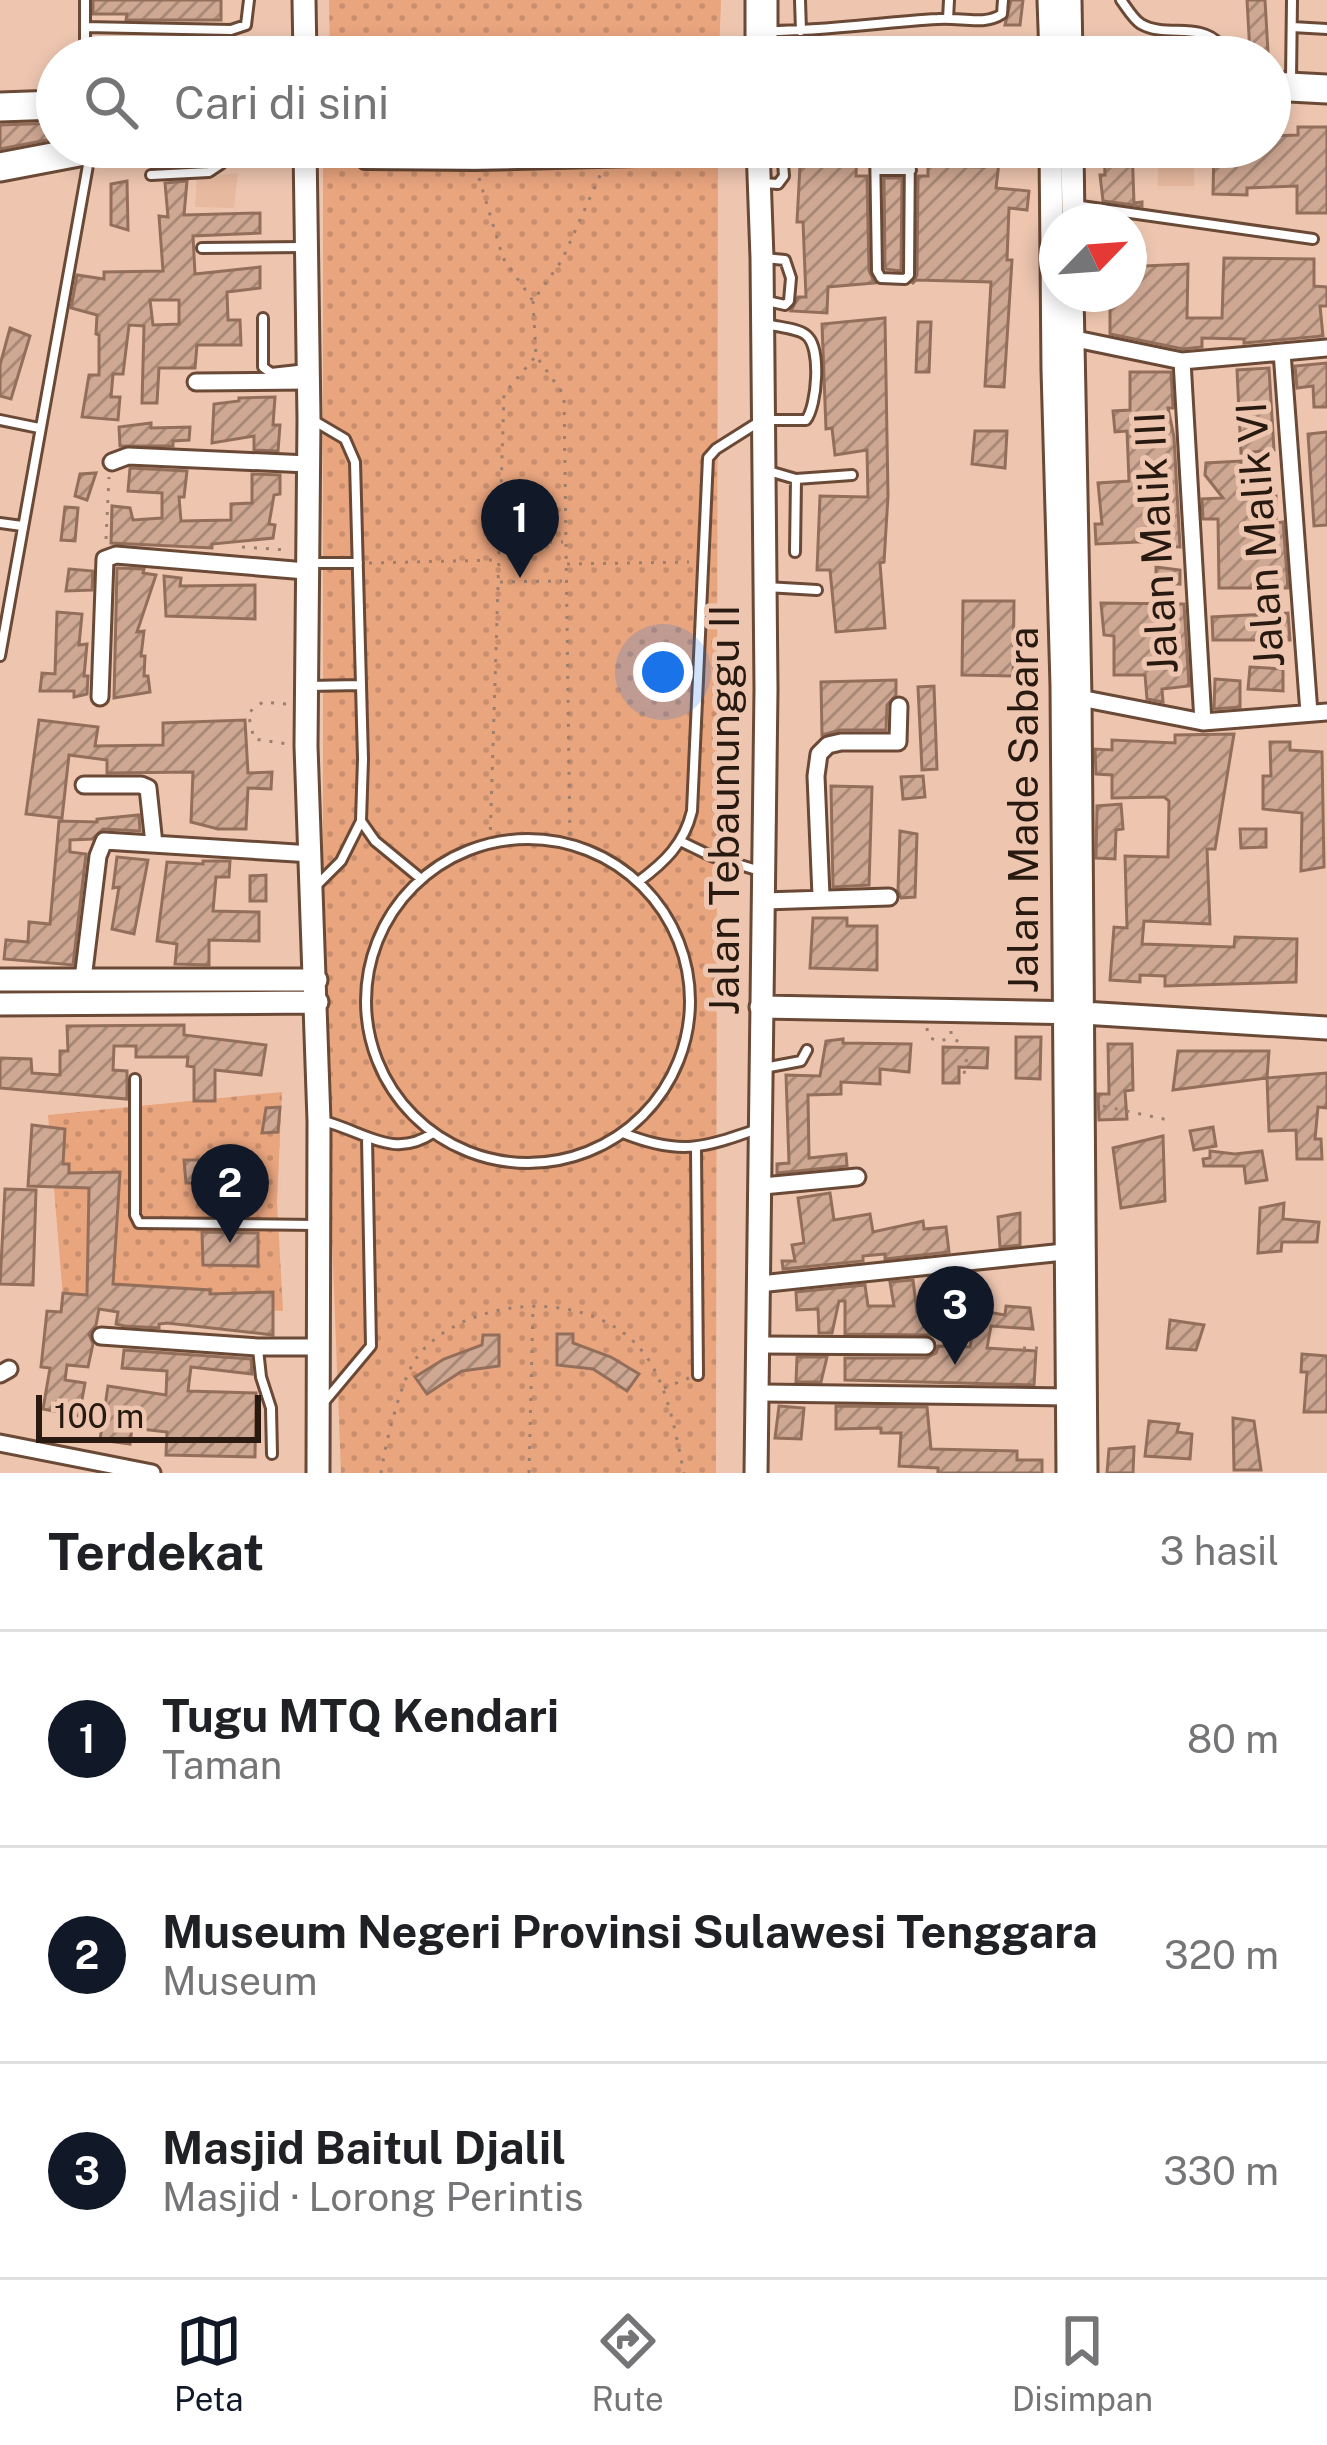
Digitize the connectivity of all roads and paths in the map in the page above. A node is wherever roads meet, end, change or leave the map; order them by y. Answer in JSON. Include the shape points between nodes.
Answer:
{"nodes":[{"id":1,"x":85,"y":0,"type":"edge"},
{"id":2,"x":249,"y":0,"type":"edge"},
{"id":3,"x":304,"y":0,"type":"edge"},
{"id":4,"x":754,"y":0,"type":"edge"},
{"id":5,"x":769,"y":0,"type":"edge"},
{"id":6,"x":800,"y":0,"type":"edge"},
{"id":7,"x":949,"y":0,"type":"edge"},
{"id":8,"x":1003,"y":0,"type":"edge"},
{"id":9,"x":1049,"y":0,"type":"edge"},
{"id":10,"x":1070,"y":0,"type":"edge"},
{"id":11,"x":1121,"y":0,"type":"edge"},
{"id":12,"x":1292,"y":0,"type":"edge"},
{"id":13,"x":948,"y":19,"type":"junction"},
{"id":14,"x":85,"y":27,"type":"junction"},
{"id":15,"x":1292,"y":27,"type":"junction"},
{"id":16,"x":1327,"y":29,"type":"edge"},
{"id":17,"x":769,"y":31,"type":"junction"},
{"id":18,"x":800,"y":31,"type":"junction"},
{"id":19,"x":85,"y":36,"type":"edge"},
{"id":20,"x":305,"y":36,"type":"edge"},
{"id":21,"x":754,"y":36,"type":"edge"},
{"id":22,"x":769,"y":36,"type":"edge"},
{"id":23,"x":1050,"y":36,"type":"edge"},
{"id":24,"x":1071,"y":36,"type":"edge"},
{"id":25,"x":1212,"y":36,"type":"edge"},
{"id":26,"x":1290,"y":36,"type":"edge"},
{"id":27,"x":1291,"y":87,"type":"edge"},
{"id":28,"x":1327,"y":89,"type":"edge"},
{"id":29,"x":36,"y":105,"type":"edge"},
{"id":30,"x":0,"y":106,"type":"edge"},
{"id":31,"x":36,"y":160,"type":"edge"},
{"id":32,"x":0,"y":167,"type":"edge"},
{"id":33,"x":92,"y":168,"type":"edge"},
{"id":34,"x":214,"y":168,"type":"edge"},
{"id":35,"x":305,"y":168,"type":"edge"},
{"id":36,"x":476,"y":168,"type":"edge"},
{"id":37,"x":603,"y":168,"type":"edge"},
{"id":38,"x":759,"y":168,"type":"edge"},
{"id":39,"x":783,"y":168,"type":"edge"},
{"id":40,"x":1052,"y":168,"type":"edge"},
{"id":41,"x":1072,"y":168,"type":"edge"},
{"id":42,"x":875,"y":170,"type":"joint"},
{"id":43,"x":910,"y":170,"type":"joint"},
{"id":44,"x":151,"y":175,"type":"dead end"},
{"id":45,"x":760,"y":183,"type":"junction"},
{"id":46,"x":1073,"y":204,"type":"edge"},
{"id":47,"x":1147,"y":221,"type":"edge"},
{"id":48,"x":1313,"y":239,"type":"dead end"},
{"id":49,"x":307,"y":247,"type":"junction"},
{"id":50,"x":202,"y":248,"type":"dead end"},
{"id":51,"x":533,"y":302,"type":"junction"},
{"id":52,"x":763,"y":312,"type":"junction"},
{"id":53,"x":1072,"y":312,"type":"edge"},
{"id":54,"x":263,"y":318,"type":"dead end"},
{"id":55,"x":1072,"y":338,"type":"junction"},
{"id":56,"x":1327,"y":348,"type":"edge"},
{"id":57,"x":1282,"y":352,"type":"junction"},
{"id":58,"x":536,"y":356,"type":"junction"},
{"id":59,"x":1181,"y":361,"type":"junction"},
{"id":60,"x":309,"y":375,"type":"junction"},
{"id":61,"x":196,"y":382,"type":"dead end"},
{"id":62,"x":309,"y":419,"type":"junction"},
{"id":63,"x":0,"y":420,"type":"edge"},
{"id":64,"x":762,"y":420,"type":"junction"},
{"id":65,"x":39,"y":428,"type":"junction"},
{"id":66,"x":112,"y":462,"type":"joint"},
{"id":67,"x":308,"y":464,"type":"junction"},
{"id":68,"x":764,"y":470,"type":"junction"},
{"id":69,"x":852,"y":475,"type":"dead end"},
{"id":70,"x":796,"y":479,"type":"junction"},
{"id":71,"x":0,"y":523,"type":"edge"},
{"id":72,"x":22,"y":526,"type":"junction"},
{"id":73,"x":565,"y":542,"type":"junction"},
{"id":74,"x":499,"y":543,"type":"junction"},
{"id":75,"x":242,"y":547,"type":"dead end"},
{"id":76,"x":795,"y":552,"type":"dead end"},
{"id":77,"x":105,"y":559,"type":"junction"},
{"id":78,"x":499,"y":560,"type":"junction"},
{"id":79,"x":307,"y":561,"type":"junction"},
{"id":80,"x":701,"y":562,"type":"junction"},
{"id":81,"x":358,"y":563,"type":"junction"},
{"id":82,"x":565,"y":564,"type":"junction"},
{"id":83,"x":566,"y":581,"type":"junction"},
{"id":84,"x":498,"y":582,"type":"junction"},
{"id":85,"x":765,"y":587,"type":"junction"},
{"id":86,"x":818,"y":590,"type":"dead end"},
{"id":87,"x":1018,"y":626,"type":"dead end"},
{"id":88,"x":0,"y":656,"type":"edge"},
{"id":89,"x":360,"y":685,"type":"junction"},
{"id":90,"x":1071,"y":692,"type":"junction"},
{"id":91,"x":306,"y":695,"type":"junction"},
{"id":92,"x":100,"y":697,"type":"dead end"},
{"id":93,"x":899,"y":706,"type":"dead end"},
{"id":94,"x":1327,"y":712,"type":"edge"},
{"id":95,"x":1309,"y":713,"type":"junction"},
{"id":96,"x":1203,"y":722,"type":"junction"},
{"id":97,"x":306,"y":746,"type":"junction"},
{"id":98,"x":84,"y":785,"type":"dead end"},
{"id":99,"x":361,"y":821,"type":"junction"},
{"id":100,"x":490,"y":842,"type":"junction"},
{"id":101,"x":680,"y":842,"type":"junction"},
{"id":102,"x":154,"y":844,"type":"junction"},
{"id":103,"x":570,"y":844,"type":"junction"},
{"id":104,"x":312,"y":854,"type":"junction"},
{"id":105,"x":764,"y":872,"type":"junction"},
{"id":106,"x":420,"y":878,"type":"junction"},
{"id":107,"x":638,"y":882,"type":"junction"},
{"id":108,"x":313,"y":888,"type":"junction"},
{"id":109,"x":821,"y":896,"type":"junction"},
{"id":110,"x":889,"y":897,"type":"dead end"},
{"id":111,"x":764,"y":901,"type":"junction"},
{"id":112,"x":83,"y":979,"type":"junction"},
{"id":113,"x":0,"y":980,"type":"edge"},
{"id":114,"x":317,"y":991,"type":"junction"},
{"id":115,"x":0,"y":1004,"type":"edge"},
{"id":116,"x":761,"y":1007,"type":"junction"},
{"id":117,"x":952,"y":1011,"type":"junction"},
{"id":118,"x":926,"y":1012,"type":"junction"},
{"id":119,"x":1073,"y":1013,"type":"junction"},
{"id":120,"x":1327,"y":1028,"type":"edge"},
{"id":121,"x":951,"y":1038,"type":"junction"},
{"id":122,"x":807,"y":1050,"type":"dead end"},
{"id":123,"x":763,"y":1068,"type":"junction"},
{"id":124,"x":964,"y":1074,"type":"dead end"},
{"id":125,"x":135,"y":1079,"type":"dead end"},
{"id":126,"x":1084,"y":1102,"type":"junction"},
{"id":127,"x":320,"y":1120,"type":"junction"},
{"id":128,"x":1173,"y":1121,"type":"dead end"},
{"id":129,"x":760,"y":1128,"type":"junction"},
{"id":130,"x":433,"y":1133,"type":"junction"},
{"id":131,"x":623,"y":1133,"type":"junction"},
{"id":132,"x":367,"y":1138,"type":"junction"},
{"id":133,"x":696,"y":1149,"type":"junction"},
{"id":134,"x":857,"y":1177,"type":"dead end"},
{"id":135,"x":763,"y":1186,"type":"junction"},
{"id":136,"x":317,"y":1225,"type":"junction"},
{"id":137,"x":1064,"y":1252,"type":"junction"},
{"id":138,"x":759,"y":1284,"type":"junction"},
{"id":139,"x":533,"y":1307,"type":"junction"},
{"id":140,"x":101,"y":1336,"type":"dead end"},
{"id":141,"x":758,"y":1345,"type":"junction"},
{"id":142,"x":926,"y":1346,"type":"dead end"},
{"id":143,"x":258,"y":1347,"type":"junction"},
{"id":144,"x":316,"y":1347,"type":"junction"},
{"id":145,"x":1023,"y":1348,"type":"dead end"},
{"id":146,"x":1066,"y":1348,"type":"junction"},
{"id":147,"x":698,"y":1375,"type":"joint"},
{"id":148,"x":662,"y":1389,"type":"junction"},
{"id":149,"x":757,"y":1393,"type":"junction"},
{"id":150,"x":1068,"y":1397,"type":"junction"},
{"id":151,"x":317,"y":1410,"type":"junction"},
{"id":152,"x":0,"y":1443,"type":"edge"},
{"id":153,"x":272,"y":1454,"type":"dead end"},
{"id":154,"x":104,"y":1469,"type":"edge"},
{"id":155,"x":152,"y":1473,"type":"edge"},
{"id":156,"x":318,"y":1473,"type":"edge"},
{"id":157,"x":381,"y":1473,"type":"edge"},
{"id":158,"x":529,"y":1473,"type":"edge"},
{"id":159,"x":684,"y":1473,"type":"edge"},
{"id":160,"x":756,"y":1473,"type":"edge"},
{"id":161,"x":1068,"y":1473,"type":"edge"},
{"id":162,"x":1086,"y":1473,"type":"edge"}],
"edges":[{"from":1,"to":14,"type":"lane"},
{"from":2,"to":14,"type":"lane","via":[[246,25],[231,30]]},
{"from":3,"to":20,"type":"street"},
{"from":4,"to":21,"type":"street"},
{"from":5,"to":17,"type":"street"},
{"from":6,"to":18,"type":"lane"},
{"from":7,"to":13,"type":"lane"},
{"from":8,"to":13,"type":"lane","via":[[1002,14],[991,21]]},
{"from":9,"to":23,"type":"street"},
{"from":10,"to":24,"type":"street"},
{"from":11,"to":25,"type":"lane","via":[[1149,27]]},
{"from":12,"to":15,"type":"lane"},
{"from":13,"to":18,"type":"lane"},
{"from":14,"to":19,"type":"lane"},
{"from":15,"to":16,"type":"lane"},
{"from":15,"to":26,"type":"lane"},
{"from":17,"to":18,"type":"lane"},
{"from":17,"to":22,"type":"street"},
{"from":27,"to":28,"type":"highway"},
{"from":29,"to":30,"type":"highway"},
{"from":31,"to":32,"type":"highway"},
{"from":33,"to":65,"type":"lane"},
{"from":34,"to":44,"type":"lane"},
{"from":35,"to":49,"type":"street"},
{"from":36,"to":51,"type":"path","via":[[503,258]]},
{"from":37,"to":51,"type":"path","via":[[562,260]]},
{"from":38,"to":45,"type":"street","name":"Jalan Tebaununggu II"},
{"from":39,"to":45,"type":"lane","via":[[778,184]]},
{"from":40,"to":90,"type":"street","name":"Jalan Made Sabara","via":[[1053,370]]},
{"from":41,"to":46,"type":"street"},
{"from":42,"to":43,"type":"lane"},
{"from":42,"to":43,"type":"lane","via":[[877,271],[905,279]]},
{"from":45,"to":52,"type":"street","name":"Jalan Tebaununggu II"},
{"from":47,"to":48,"type":"lane"},
{"from":49,"to":50,"type":"lane"},
{"from":49,"to":60,"type":"street"},
{"from":51,"to":58,"type":"path"},
{"from":52,"to":64,"type":"street","name":"Jalan Tebaununggu II"},
{"from":52,"to":64,"type":"lane","via":[[810,338],[817,379],[806,421]]},
{"from":53,"to":55,"type":"street","name":"Jalan Made Sabara"},
{"from":54,"to":60,"type":"lane","via":[[263,367]]},
{"from":55,"to":59,"type":"street"},
{"from":55,"to":90,"type":"street","name":"Jalan Made Sabara"},
{"from":56,"to":57,"type":"street"},
{"from":57,"to":59,"type":"street"},
{"from":57,"to":95,"type":"street","name":"Jalan Malik VI"},
{"from":58,"to":73,"type":"path","via":[[564,394]]},
{"from":58,"to":74,"type":"path","via":[[504,394]]},
{"from":59,"to":96,"type":"street","name":"Jalan Malik III"},
{"from":60,"to":61,"type":"street"},
{"from":60,"to":62,"type":"street"},
{"from":62,"to":67,"type":"street"},
{"from":62,"to":81,"type":"lane","via":[[352,451]]},
{"from":63,"to":65,"type":"lane"},
{"from":64,"to":68,"type":"street","name":"Jalan Tebaununggu II"},
{"from":64,"to":80,"type":"lane","via":[[708,458]]},
{"from":65,"to":72,"type":"lane"},
{"from":66,"to":67,"type":"street","via":[[128,456]]},
{"from":66,"to":77,"type":"path"},
{"from":67,"to":79,"type":"street"},
{"from":68,"to":70,"type":"lane"},
{"from":68,"to":85,"type":"street","name":"Jalan Tebaununggu II"},
{"from":69,"to":70,"type":"lane"},
{"from":70,"to":76,"type":"lane"},
{"from":71,"to":72,"type":"lane"},
{"from":72,"to":88,"type":"lane"},
{"from":73,"to":74,"type":"path"},
{"from":73,"to":82,"type":"path"},
{"from":74,"to":78,"type":"path"},
{"from":75,"to":79,"type":"path"},
{"from":77,"to":79,"type":"street"},
{"from":77,"to":92,"type":"street"},
{"from":78,"to":81,"type":"path"},
{"from":78,"to":84,"type":"path"},
{"from":79,"to":81,"type":"lane"},
{"from":79,"to":91,"type":"street"},
{"from":80,"to":82,"type":"path"},
{"from":80,"to":101,"type":"lane","via":[[694,792]]},
{"from":81,"to":89,"type":"lane"},
{"from":82,"to":83,"type":"path"},
{"from":83,"to":84,"type":"path"},
{"from":83,"to":103,"type":"path"},
{"from":84,"to":100,"type":"path"},
{"from":85,"to":86,"type":"lane"},
{"from":85,"to":105,"type":"street","name":"Jalan Tebaununggu II"},
{"from":87,"to":90,"type":"path","via":[[1017,684]]},
{"from":89,"to":91,"type":"lane"},
{"from":89,"to":99,"type":"lane"},
{"from":90,"to":96,"type":"street"},
{"from":90,"to":119,"type":"street","name":"Jalan Made Sabara"},
{"from":91,"to":97,"type":"street"},
{"from":91,"to":97,"type":"path","via":[[263,702],[248,713],[254,739]]},
{"from":93,"to":109,"type":"street","via":[[898,742],[841,742],[819,754]]},
{"from":94,"to":95,"type":"street"},
{"from":95,"to":96,"type":"street"},
{"from":97,"to":104,"type":"street"},
{"from":98,"to":102,"type":"street","via":[[146,786]]},
{"from":99,"to":106,"type":"lane"},
{"from":99,"to":108,"type":"lane","via":[[341,861]]},
{"from":100,"to":103,"type":"lane"},
{"from":100,"to":106,"type":"lane"},
{"from":101,"to":105,"type":"lane"},
{"from":101,"to":107,"type":"lane"},
{"from":102,"to":104,"type":"street"},
{"from":102,"to":112,"type":"street","via":[[100,845]]},
{"from":103,"to":107,"type":"lane"},
{"from":104,"to":108,"type":"street"},
{"from":105,"to":111,"type":"street","name":"Jalan Tebaununggu II"},
{"from":106,"to":130,"type":"lane","via":[[374,946],[368,1029],[380,1069]]},
{"from":107,"to":131,"type":"lane","via":[[682,951],[690,991],[675,1071]]},
{"from":108,"to":114,"type":"street"},
{"from":109,"to":110,"type":"street"},
{"from":109,"to":111,"type":"street"},
{"from":111,"to":116,"type":"street","name":"Jalan Tebaununggu II"},
{"from":112,"to":113,"type":"street"},
{"from":112,"to":114,"type":"street"},
{"from":114,"to":115,"type":"street"},
{"from":114,"to":127,"type":"street"},
{"from":116,"to":118,"type":"street"},
{"from":116,"to":123,"type":"street","name":"Jalan Tebaununggu II"},
{"from":117,"to":118,"type":"street"},
{"from":117,"to":119,"type":"street"},
{"from":117,"to":121,"type":"path"},
{"from":118,"to":121,"type":"path","via":[[928,1036]]},
{"from":119,"to":120,"type":"street"},
{"from":119,"to":126,"type":"street","name":"Jalan Made Sabara"},
{"from":119,"to":137,"type":"street","name":"Jalan Made Sabara"},
{"from":121,"to":124,"type":"path","via":[[964,1045]]},
{"from":122,"to":123,"type":"lane","via":[[801,1061]]},
{"from":123,"to":129,"type":"street","name":"Jalan Tebaununggu II"},
{"from":125,"to":136,"type":"lane","via":[[139,1223]]},
{"from":126,"to":128,"type":"path"},
{"from":126,"to":162,"type":"street","name":"Jalan Made Sabara"},
{"from":127,"to":132,"type":"lane"},
{"from":127,"to":136,"type":"street"},
{"from":129,"to":133,"type":"lane"},
{"from":129,"to":135,"type":"street","name":"Jalan Tebaununggu II"},
{"from":130,"to":131,"type":"lane","via":[[478,1156],[528,1164],[578,1156]]},
{"from":130,"to":132,"type":"lane","via":[[401,1147]]},
{"from":131,"to":133,"type":"lane"},
{"from":132,"to":151,"type":"lane","via":[[371,1346]]},
{"from":133,"to":147,"type":"lane"},
{"from":134,"to":135,"type":"street"},
{"from":135,"to":138,"type":"street","name":"Jalan Tebaununggu II"},
{"from":136,"to":144,"type":"street"},
{"from":137,"to":138,"type":"street"},
{"from":137,"to":146,"type":"street","name":"Jalan Made Sabara"},
{"from":138,"to":141,"type":"street","name":"Jalan Tebaununggu II"},
{"from":139,"to":148,"type":"path","via":[[605,1321],[636,1345]]},
{"from":139,"to":157,"type":"path","via":[[458,1323],[418,1354]]},
{"from":139,"to":158,"type":"path"},
{"from":140,"to":143,"type":"street"},
{"from":141,"to":142,"type":"street"},
{"from":141,"to":149,"type":"street","name":"Jalan Tebaununggu II"},
{"from":143,"to":144,"type":"street"},
{"from":143,"to":153,"type":"lane"},
{"from":144,"to":151,"type":"street"},
{"from":145,"to":146,"type":"path"},
{"from":146,"to":150,"type":"street","name":"Jalan Made Sabara"},
{"from":147,"to":148,"type":"path"},
{"from":148,"to":159,"type":"path"},
{"from":149,"to":150,"type":"street"},
{"from":149,"to":160,"type":"street","name":"Jalan Tebaununggu II"},
{"from":150,"to":161,"type":"street","name":"Jalan Made Sabara"},
{"from":151,"to":156,"type":"street"},
{"from":152,"to":154,"type":"street"},
{"from":154,"to":155,"type":"street"}]}
